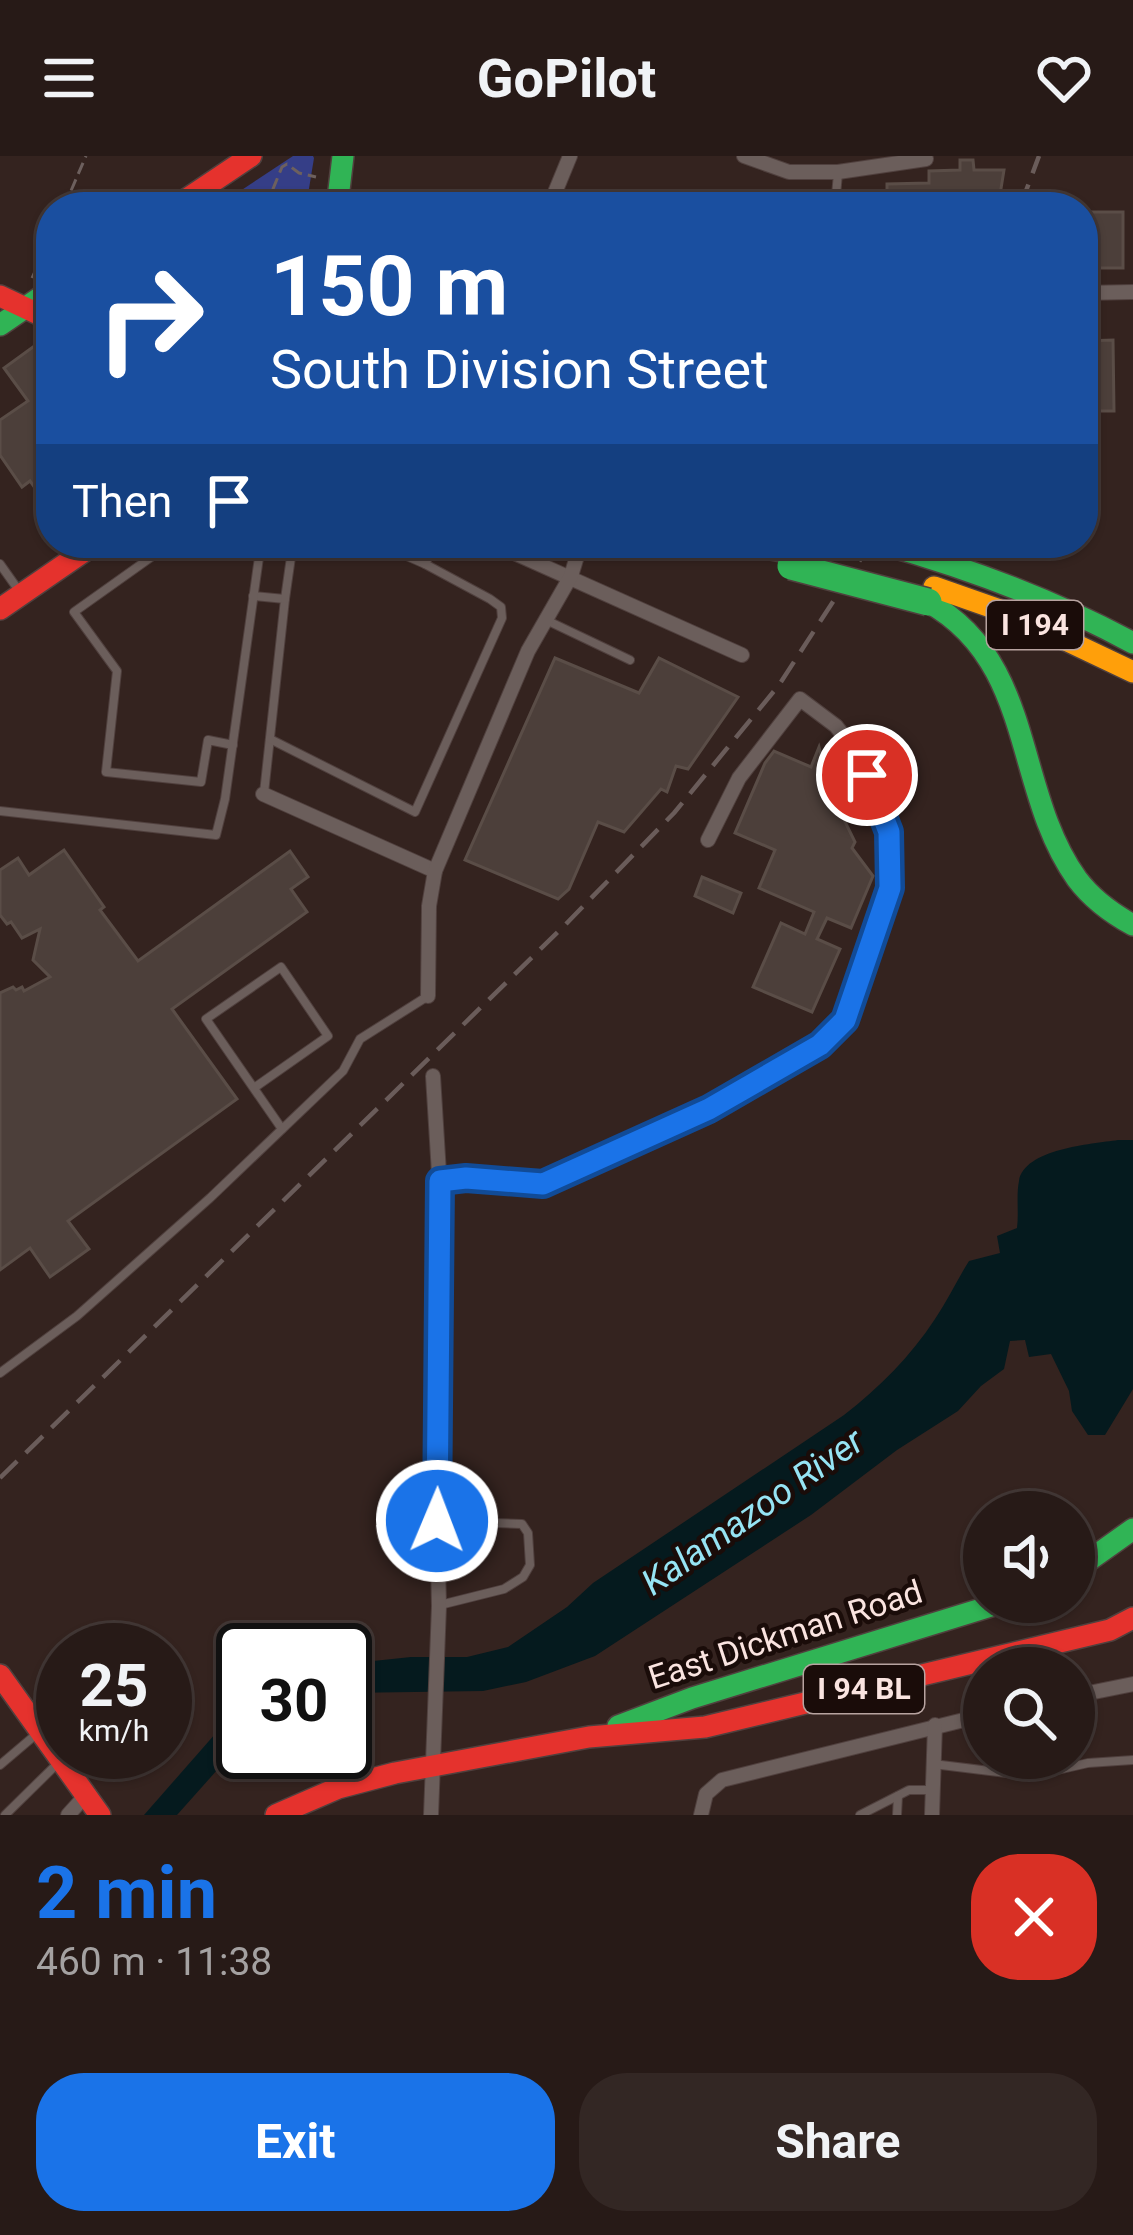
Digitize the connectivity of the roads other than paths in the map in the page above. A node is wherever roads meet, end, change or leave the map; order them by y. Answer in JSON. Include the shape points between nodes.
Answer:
{"nodes":[{"id":1,"x":251,"y":156,"type":"edge"},
{"id":2,"x":343,"y":156,"type":"edge"},
{"id":3,"x":571,"y":156,"type":"edge"},
{"id":4,"x":744,"y":156,"type":"edge"},
{"id":5,"x":926,"y":159,"type":"dead end"},
{"id":6,"x":838,"y":172,"type":"junction"},
{"id":7,"x":197,"y":192,"type":"edge"},
{"id":8,"x":339,"y":192,"type":"edge"},
{"id":9,"x":555,"y":192,"type":"edge"},
{"id":10,"x":837,"y":192,"type":"edge"},
{"id":11,"x":1133,"y":292,"type":"edge"},
{"id":12,"x":1098,"y":293,"type":"edge"},
{"id":13,"x":27,"y":294,"type":"edge"},
{"id":14,"x":0,"y":325,"type":"edge"},
{"id":15,"x":74,"y":558,"type":"edge"},
{"id":16,"x":150,"y":558,"type":"edge"},
{"id":17,"x":258,"y":558,"type":"edge"},
{"id":18,"x":291,"y":558,"type":"edge"},
{"id":19,"x":411,"y":558,"type":"edge"},
{"id":20,"x":428,"y":558,"type":"edge"},
{"id":21,"x":528,"y":558,"type":"edge"},
{"id":22,"x":576,"y":558,"type":"edge"},
{"id":23,"x":788,"y":558,"type":"edge"},
{"id":24,"x":900,"y":558,"type":"edge"},
{"id":25,"x":0,"y":564,"type":"edge"},
{"id":26,"x":425,"y":564,"type":"junction"},
{"id":27,"x":571,"y":576,"type":"junction"},
{"id":28,"x":937,"y":584,"type":"junction"},
{"id":29,"x":253,"y":596,"type":"junction"},
{"id":30,"x":285,"y":598,"type":"junction"},
{"id":31,"x":11,"y":602,"type":"edge"},
{"id":32,"x":544,"y":620,"type":"junction"},
{"id":33,"x":1133,"y":643,"type":"edge"},
{"id":34,"x":742,"y":655,"type":"dead end"},
{"id":35,"x":630,"y":660,"type":"dead end"},
{"id":36,"x":1133,"y":671,"type":"edge"},
{"id":37,"x":270,"y":740,"type":"junction"},
{"id":38,"x":233,"y":745,"type":"junction"},
{"id":39,"x":263,"y":794,"type":"joint"},
{"id":40,"x":0,"y":811,"type":"edge"},
{"id":41,"x":707,"y":840,"type":"dead end"},
{"id":42,"x":435,"y":871,"type":"junction"},
{"id":43,"x":1133,"y":925,"type":"edge"},
{"id":44,"x":428,"y":996,"type":"joint"},
{"id":45,"x":433,"y":1076,"type":"dead end"},
{"id":46,"x":254,"y":1088,"type":"junction"},
{"id":47,"x":282,"y":1129,"type":"junction"},
{"id":48,"x":440,"y":1181,"type":"junction"},
{"id":49,"x":0,"y":1373,"type":"edge"},
{"id":50,"x":437,"y":1521,"type":"junction"},
{"id":51,"x":1133,"y":1529,"type":"edge"},
{"id":52,"x":1095,"y":1556,"type":"edge"},
{"id":53,"x":439,"y":1606,"type":"junction"},
{"id":54,"x":963,"y":1615,"type":"edge"},
{"id":55,"x":1133,"y":1618,"type":"edge"},
{"id":56,"x":0,"y":1675,"type":"edge"},
{"id":57,"x":1133,"y":1684,"type":"edge"},
{"id":58,"x":1095,"y":1692,"type":"edge"},
{"id":59,"x":963,"y":1719,"type":"edge"},
{"id":60,"x":36,"y":1724,"type":"edge"},
{"id":61,"x":935,"y":1725,"type":"junction"},
{"id":62,"x":36,"y":1734,"type":"edge"},
{"id":63,"x":590,"y":1737,"type":"junction"},
{"id":64,"x":1133,"y":1760,"type":"edge"},
{"id":65,"x":933,"y":1764,"type":"junction"},
{"id":66,"x":0,"y":1766,"type":"edge"},
{"id":67,"x":433,"y":1767,"type":"junction"},
{"id":68,"x":43,"y":1779,"type":"edge"},
{"id":69,"x":71,"y":1779,"type":"edge"},
{"id":70,"x":932,"y":1790,"type":"junction"},
{"id":71,"x":898,"y":1796,"type":"junction"},
{"id":72,"x":85,"y":1808,"type":"edge"},
{"id":73,"x":10,"y":1813,"type":"edge"},
{"id":74,"x":276,"y":1815,"type":"edge"},
{"id":75,"x":431,"y":1815,"type":"edge"},
{"id":76,"x":701,"y":1815,"type":"edge"},
{"id":77,"x":860,"y":1815,"type":"edge"},
{"id":78,"x":897,"y":1815,"type":"edge"},
{"id":79,"x":932,"y":1815,"type":"edge"}],
"edges":[{"from":1,"to":7,"type":"main road"},
{"from":2,"to":8,"type":"main road"},
{"from":3,"to":9,"type":"street"},
{"from":4,"to":6,"type":"street","via":[[789,172]]},
{"from":5,"to":6,"type":"street"},
{"from":6,"to":10,"type":"lane"},
{"from":11,"to":12,"type":"street"},
{"from":13,"to":14,"type":"main road"},
{"from":15,"to":31,"type":"main road"},
{"from":16,"to":38,"type":"lane","via":[[74,612],[117,671],[106,772],[201,782],[208,740]]},
{"from":17,"to":29,"type":"lane"},
{"from":18,"to":30,"type":"lane"},
{"from":19,"to":26,"type":"lane"},
{"from":20,"to":26,"type":"lane"},
{"from":21,"to":27,"type":"street"},
{"from":22,"to":27,"type":"street"},
{"from":23,"to":28,"type":"main road","number":"I 194"},
{"from":24,"to":28,"type":"main road","number":"I 194"},
{"from":25,"to":31,"type":"lane"},
{"from":26,"to":37,"type":"lane","via":[[490,599],[502,618],[415,812]]},
{"from":27,"to":32,"type":"street"},
{"from":27,"to":34,"type":"street"},
{"from":28,"to":33,"type":"main road","number":"I 194","via":[[1022,589]]},
{"from":28,"to":36,"type":"main road","number":"I 194"},
{"from":28,"to":43,"type":"main road","via":[[994,665],[1074,878]]},
{"from":29,"to":30,"type":"lane"},
{"from":29,"to":38,"type":"lane"},
{"from":30,"to":37,"type":"lane"},
{"from":32,"to":35,"type":"lane"},
{"from":32,"to":42,"type":"street"},
{"from":37,"to":39,"type":"lane"},
{"from":38,"to":40,"type":"lane","via":[[216,835]]},
{"from":39,"to":42,"type":"street"},
{"from":41,"to":48,"type":"street","via":[[739,778],[800,699],[836,726],[856,752],[889,832],[890,888],[845,1020],[820,1045],[709,1109],[543,1184]]},
{"from":42,"to":44,"type":"street"},
{"from":44,"to":47,"type":"lane","via":[[360,1039],[343,1071]]},
{"from":45,"to":48,"type":"street"},
{"from":46,"to":46,"type":"lane","via":[[206,1019],[280,967],[328,1036]]},
{"from":46,"to":47,"type":"lane"},
{"from":47,"to":49,"type":"lane","via":[[77,1316]]},
{"from":48,"to":50,"type":"street"},
{"from":50,"to":53,"type":"street"},
{"from":50,"to":53,"type":"lane","via":[[522,1524],[530,1565],[504,1588]]},
{"from":51,"to":52,"type":"main road"},
{"from":53,"to":67,"type":"street"},
{"from":54,"to":63,"type":"main road","name":"East Dickman Road","number":"I 94 BL"},
{"from":55,"to":63,"type":"main road","name":"East Dickman Road","number":"I 94 BL","via":[[1110,1630],[705,1726]]},
{"from":56,"to":60,"type":"main road"},
{"from":57,"to":58,"type":"street"},
{"from":59,"to":61,"type":"street"},
{"from":61,"to":65,"type":"street"},
{"from":61,"to":76,"type":"street","via":[[729,1778],[710,1789]]},
{"from":62,"to":66,"type":"lane"},
{"from":63,"to":67,"type":"main road","name":"East Dickman Road","number":"I 94 BL"},
{"from":64,"to":65,"type":"lane","via":[[1031,1776]]},
{"from":65,"to":70,"type":"street"},
{"from":67,"to":74,"type":"main road","name":"East Dickman Road","number":"I 94 BL","via":[[338,1788]]},
{"from":67,"to":75,"type":"street"},
{"from":68,"to":73,"type":"lane"},
{"from":69,"to":72,"type":"main road"},
{"from":70,"to":71,"type":"lane"},
{"from":70,"to":79,"type":"street"},
{"from":71,"to":77,"type":"lane"},
{"from":71,"to":78,"type":"lane"}]}
